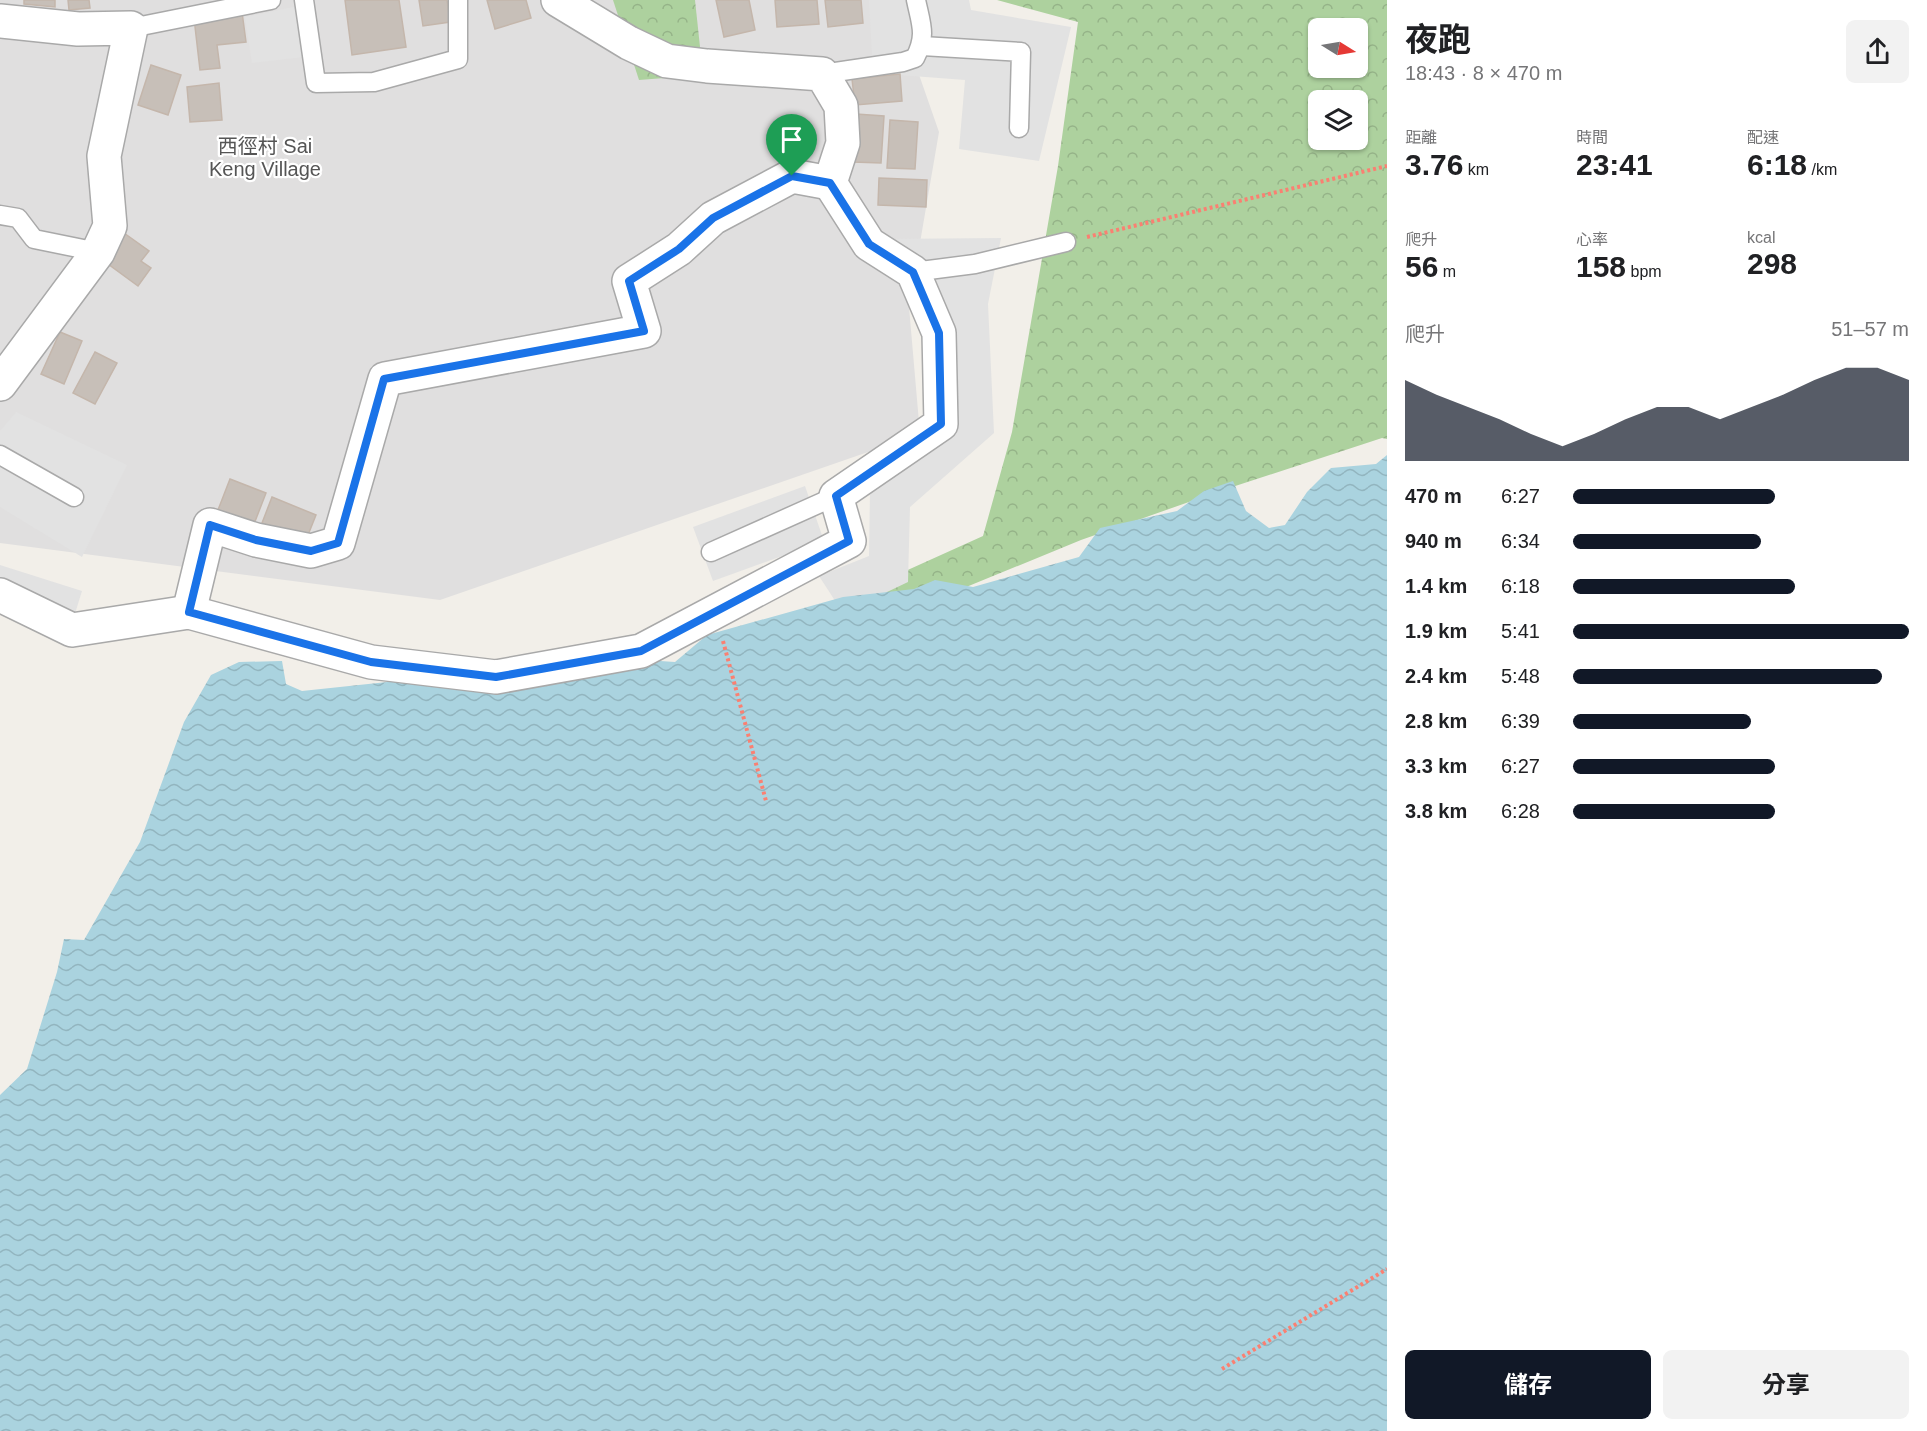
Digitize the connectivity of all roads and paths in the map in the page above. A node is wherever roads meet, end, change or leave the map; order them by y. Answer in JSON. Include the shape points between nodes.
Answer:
{"nodes":[{"id":1,"x":271,"y":0,"type":"edge"},
{"id":2,"x":304,"y":0,"type":"edge"},
{"id":3,"x":458,"y":0,"type":"edge"},
{"id":4,"x":558,"y":0,"type":"edge"},
{"id":5,"x":916,"y":0,"type":"edge"},
{"id":6,"x":0,"y":21,"type":"edge"},
{"id":7,"x":131,"y":28,"type":"junction"},
{"id":8,"x":922,"y":46,"type":"junction"},
{"id":9,"x":822,"y":74,"type":"junction"},
{"id":10,"x":1019,"y":128,"type":"dead end"},
{"id":11,"x":1387,"y":166,"type":"edge"},
{"id":12,"x":830,"y":183,"type":"junction"},
{"id":13,"x":0,"y":215,"type":"edge"},
{"id":14,"x":1066,"y":242,"type":"joint"},
{"id":15,"x":99,"y":252,"type":"junction"},
{"id":16,"x":913,"y":272,"type":"junction"},
{"id":17,"x":0,"y":384,"type":"edge"},
{"id":18,"x":0,"y":455,"type":"edge"},
{"id":19,"x":836,"y":496,"type":"junction"},
{"id":20,"x":74,"y":497,"type":"dead end"},
{"id":21,"x":711,"y":552,"type":"dead end"},
{"id":22,"x":0,"y":595,"type":"edge"},
{"id":23,"x":189,"y":612,"type":"junction"},
{"id":24,"x":715,"y":612,"type":"junction"},
{"id":25,"x":766,"y":801,"type":"dead end"},
{"id":26,"x":1387,"y":1269,"type":"edge"},
{"id":27,"x":1222,"y":1369,"type":"dead end"}],
"edges":[{"from":1,"to":7,"type":"lane"},
{"from":2,"to":3,"type":"lane","via":[[316,83],[374,82],[458,59]]},
{"from":4,"to":9,"type":"street","via":[[667,61]]},
{"from":5,"to":8,"type":"lane"},
{"from":6,"to":7,"type":"street","via":[[78,29]]},
{"from":7,"to":15,"type":"street","via":[[104,156],[110,226]]},
{"from":8,"to":9,"type":"lane","via":[[915,58],[903,62]]},
{"from":8,"to":10,"type":"lane","via":[[1021,52]]},
{"from":9,"to":12,"type":"street","via":[[842,106],[843,143]]},
{"from":11,"to":14,"type":"path"},
{"from":12,"to":16,"type":"street","via":[[869,244]]},
{"from":12,"to":23,"type":"street","via":[[792,176],[713,218],[679,249],[629,281],[644,331],[384,379],[338,543],[311,551],[256,540],[210,525]]},
{"from":13,"to":15,"type":"lane","via":[[18,218],[34,239]]},
{"from":14,"to":16,"type":"lane","via":[[975,264]]},
{"from":15,"to":17,"type":"street"},
{"from":16,"to":19,"type":"street","via":[[939,333],[941,424]]},
{"from":18,"to":20,"type":"lane"},
{"from":19,"to":21,"type":"lane"},
{"from":19,"to":24,"type":"street","via":[[849,541]]},
{"from":22,"to":23,"type":"street","via":[[72,630]]},
{"from":23,"to":24,"type":"street","via":[[371,662],[496,677],[641,651]]},
{"from":24,"to":25,"type":"path"},
{"from":26,"to":27,"type":"path"}]}
